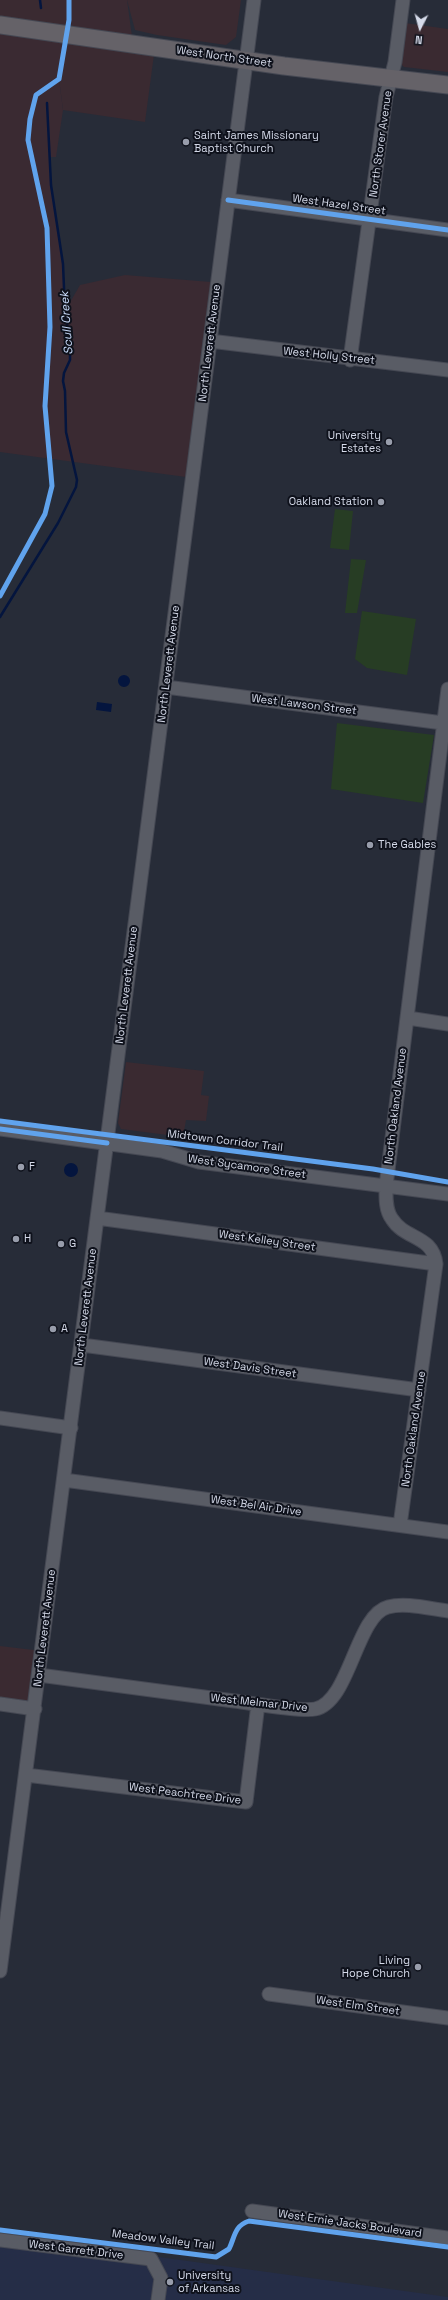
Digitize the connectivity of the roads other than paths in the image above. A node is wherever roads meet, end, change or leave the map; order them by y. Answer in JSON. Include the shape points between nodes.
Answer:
{"nodes":[{"id":1,"x":254,"y":0,"type":"edge"},
{"id":2,"x":403,"y":0,"type":"edge"},
{"id":3,"x":0,"y":25,"type":"edge"},
{"id":4,"x":246,"y":60,"type":"junction"},
{"id":5,"x":390,"y":79,"type":"junction"},
{"id":6,"x":428,"y":83,"type":"junction"},
{"id":7,"x":448,"y":85,"type":"edge"},
{"id":8,"x":448,"y":96,"type":"edge"},
{"id":9,"x":228,"y":200,"type":"junction"},
{"id":10,"x":370,"y":220,"type":"junction"},
{"id":11,"x":448,"y":230,"type":"edge"},
{"id":12,"x":210,"y":341,"type":"junction"},
{"id":13,"x":350,"y":360,"type":"junction"},
{"id":14,"x":448,"y":370,"type":"edge"},
{"id":15,"x":166,"y":687,"type":"junction"},
{"id":16,"x":448,"y":688,"type":"edge"},
{"id":17,"x":443,"y":723,"type":"junction"},
{"id":18,"x":444,"y":747,"type":"edge"},
{"id":19,"x":408,"y":1018,"type":"junction"},
{"id":20,"x":448,"y":1024,"type":"edge"},
{"id":21,"x":0,"y":1129,"type":"edge"},
{"id":22,"x":107,"y":1143,"type":"junction"},
{"id":23,"x":386,"y":1186,"type":"junction"},
{"id":24,"x":448,"y":1194,"type":"edge"},
{"id":25,"x":98,"y":1218,"type":"junction"},
{"id":26,"x":436,"y":1264,"type":"junction"},
{"id":27,"x":82,"y":1345,"type":"junction"},
{"id":28,"x":419,"y":1390,"type":"junction"},
{"id":29,"x":0,"y":1418,"type":"edge"},
{"id":30,"x":71,"y":1428,"type":"junction"},
{"id":31,"x":64,"y":1480,"type":"junction"},
{"id":32,"x":400,"y":1525,"type":"junction"},
{"id":33,"x":448,"y":1532,"type":"edge"},
{"id":34,"x":448,"y":1611,"type":"edge"},
{"id":35,"x":39,"y":1675,"type":"junction"},
{"id":36,"x":0,"y":1704,"type":"edge"},
{"id":37,"x":258,"y":1704,"type":"junction"},
{"id":38,"x":35,"y":1709,"type":"junction"},
{"id":39,"x":26,"y":1775,"type":"junction"},
{"id":40,"x":0,"y":1971,"type":"edge"},
{"id":41,"x":269,"y":1994,"type":"dead end"},
{"id":42,"x":448,"y":2018,"type":"edge"},
{"id":43,"x":252,"y":2211,"type":"dead end"},
{"id":44,"x":448,"y":2238,"type":"edge"},
{"id":45,"x":0,"y":2240,"type":"edge"},
{"id":46,"x":158,"y":2300,"type":"edge"}],
"edges":[{"from":1,"to":4,"type":"street","name":"North Leverett Avenue"},
{"from":2,"to":5,"type":"street","name":"North Storer Avenue","via":[[395,62]]},
{"from":3,"to":4,"type":"main road","name":"West North Street"},
{"from":4,"to":5,"type":"main road","name":"West North Street"},
{"from":4,"to":9,"type":"street","name":"North Leverett Avenue"},
{"from":5,"to":6,"type":"main road","name":"West North Street"},
{"from":5,"to":10,"type":"street","name":"North Storer Avenue"},
{"from":6,"to":7,"type":"main road","name":"West North Street"},
{"from":6,"to":8,"type":"main road"},
{"from":9,"to":10,"type":"street","name":"West Hazel Street"},
{"from":9,"to":12,"type":"street","name":"North Leverett Avenue"},
{"from":10,"to":11,"type":"street","name":"West Hazel Street"},
{"from":10,"to":13,"type":"street","name":"North Storer Avenue"},
{"from":12,"to":13,"type":"street","name":"West Holly Street"},
{"from":12,"to":15,"type":"street","name":"North Leverett Avenue"},
{"from":13,"to":14,"type":"street","name":"West Holly Street"},
{"from":15,"to":17,"type":"street","name":"West Lawson Street"},
{"from":15,"to":22,"type":"street","name":"North Leverett Avenue"},
{"from":16,"to":17,"type":"street","name":"North Oakland Avenue"},
{"from":17,"to":18,"type":"street","name":"North Oakland Avenue"},
{"from":18,"to":19,"type":"street","name":"North Oakland Avenue"},
{"from":19,"to":20,"type":"street"},
{"from":19,"to":23,"type":"street","name":"North Oakland Avenue"},
{"from":21,"to":22,"type":"street","name":"West Sycamore Street"},
{"from":22,"to":23,"type":"street","name":"West Sycamore Street","via":[[162,1151],[199,1162]]},
{"from":22,"to":25,"type":"street","name":"North Leverett Avenue"},
{"from":23,"to":24,"type":"street","name":"West Sycamore Street"},
{"from":23,"to":26,"type":"street","name":"North Oakland Avenue","via":[[386,1201],[391,1218],[400,1230],[429,1245],[435,1255]]},
{"from":25,"to":26,"type":"street","name":"West Kelley Street"},
{"from":25,"to":27,"type":"street","name":"North Leverett Avenue"},
{"from":26,"to":28,"type":"street","name":"North Oakland Avenue"},
{"from":27,"to":28,"type":"street","name":"West Davis Street"},
{"from":27,"to":30,"type":"street","name":"North Leverett Avenue"},
{"from":28,"to":32,"type":"street","name":"North Oakland Avenue"},
{"from":29,"to":30,"type":"street"},
{"from":30,"to":31,"type":"street","name":"North Leverett Avenue"},
{"from":31,"to":32,"type":"street","name":"West Bel Air Drive"},
{"from":31,"to":35,"type":"street","name":"North Leverett Avenue"},
{"from":32,"to":33,"type":"street","name":"West Bel Air Drive"},
{"from":34,"to":37,"type":"street","name":"West Melmar Drive","via":[[397,1605],[386,1607],[374,1616],[367,1628],[335,1696],[316,1709]]},
{"from":35,"to":37,"type":"street","name":"West Melmar Drive"},
{"from":35,"to":38,"type":"street","name":"North Leverett Avenue"},
{"from":36,"to":38,"type":"street"},
{"from":37,"to":39,"type":"street","name":"West Peachtree Drive","via":[[246,1802]]},
{"from":38,"to":39,"type":"street","name":"North Leverett Avenue"},
{"from":39,"to":40,"type":"street","name":"North Leverett Avenue"},
{"from":41,"to":42,"type":"street","name":"West Elm Street"},
{"from":43,"to":44,"type":"street","name":"West Ernie Jacks Boulevard"},
{"from":45,"to":46,"type":"street","name":"West Garrett Drive","via":[[152,2259],[161,2278]]}]}
